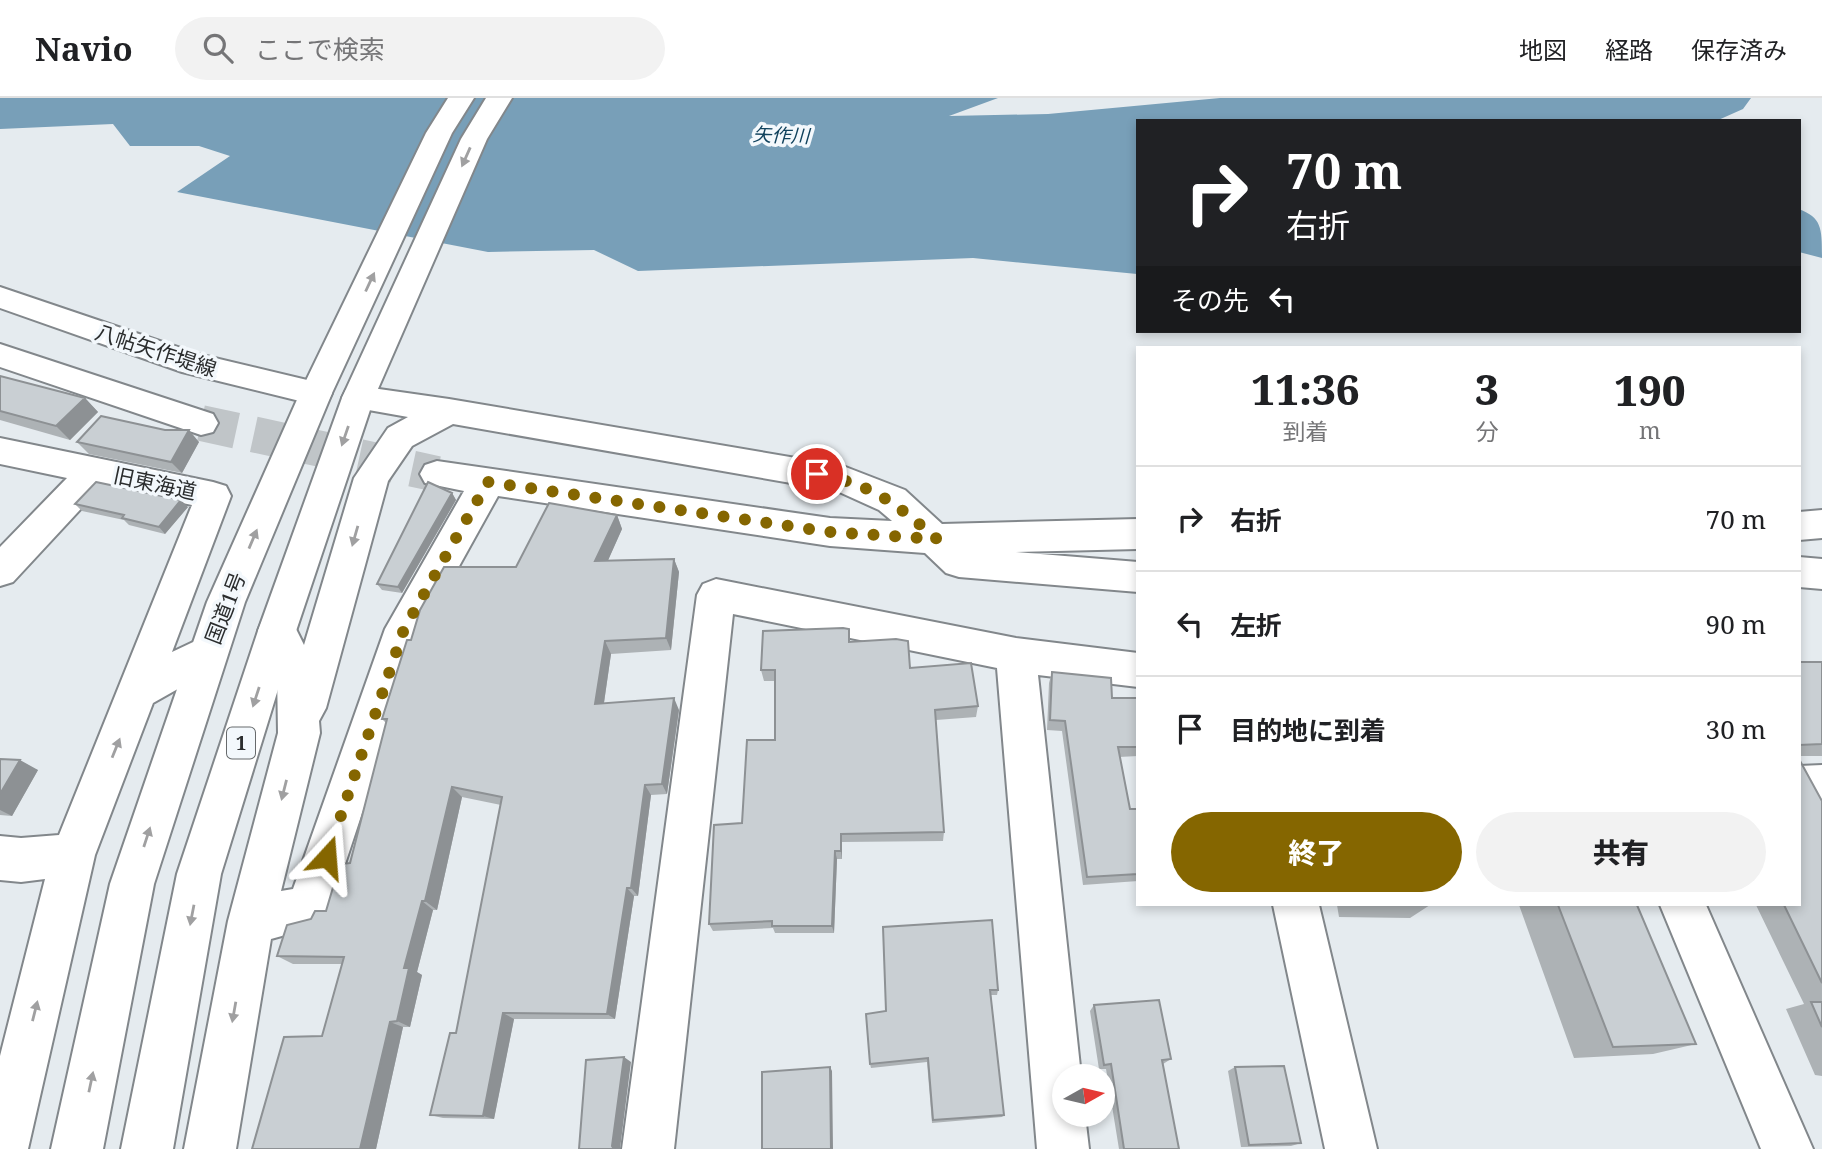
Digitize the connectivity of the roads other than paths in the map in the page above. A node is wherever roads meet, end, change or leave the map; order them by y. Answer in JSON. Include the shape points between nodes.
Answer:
{"nodes":[{"id":1,"x":461,"y":98,"type":"edge"},
{"id":2,"x":499,"y":98,"type":"edge"},
{"id":3,"x":0,"y":297,"type":"edge"},
{"id":4,"x":360,"y":347,"type":"junction"},
{"id":5,"x":0,"y":355,"type":"edge"},
{"id":6,"x":337,"y":396,"type":"junction"},
{"id":7,"x":449,"y":411,"type":"junction"},
{"id":8,"x":201,"y":423,"type":"tunnel mouth"},
{"id":9,"x":0,"y":450,"type":"edge"},
{"id":10,"x":96,"y":470,"type":"junction"},
{"id":11,"x":437,"y":474,"type":"tunnel mouth"},
{"id":12,"x":488,"y":482,"type":"junction"},
{"id":13,"x":1822,"y":524,"type":"edge"},
{"id":14,"x":1801,"y":526,"type":"edge"},
{"id":15,"x":1136,"y":534,"type":"edge"},
{"id":16,"x":937,"y":539,"type":"junction"},
{"id":17,"x":0,"y":571,"type":"edge"},
{"id":18,"x":1801,"y":572,"type":"edge"},
{"id":19,"x":1822,"y":573,"type":"edge"},
{"id":20,"x":1136,"y":577,"type":"edge"},
{"id":21,"x":277,"y":631,"type":"junction"},
{"id":22,"x":208,"y":652,"type":"junction"},
{"id":23,"x":1016,"y":655,"type":"junction"},
{"id":24,"x":1136,"y":670,"type":"edge"},
{"id":25,"x":139,"y":690,"type":"junction"},
{"id":26,"x":299,"y":733,"type":"junction"},
{"id":27,"x":1822,"y":785,"type":"edge"},
{"id":28,"x":1801,"y":786,"type":"edge"},
{"id":29,"x":73,"y":855,"type":"junction"},
{"id":30,"x":0,"y":858,"type":"edge"},
{"id":31,"x":1296,"y":906,"type":"edge"},
{"id":32,"x":1683,"y":906,"type":"edge"},
{"id":33,"x":251,"y":921,"type":"junction"},
{"id":34,"x":2,"y":1149,"type":"edge"},
{"id":35,"x":77,"y":1149,"type":"edge"},
{"id":36,"x":147,"y":1149,"type":"edge"},
{"id":37,"x":210,"y":1149,"type":"edge"},
{"id":38,"x":648,"y":1149,"type":"edge"},
{"id":39,"x":1063,"y":1149,"type":"edge"},
{"id":40,"x":1351,"y":1149,"type":"edge"},
{"id":41,"x":1787,"y":1149,"type":"edge"}],
"edges":[{"from":4,"to":1,"type":"main road","name":"国道1号","number":"1","one_way":true,"via":[[439,133]]},
{"from":2,"to":4,"type":"main road","name":"国道1号","number":"1","one_way":true},
{"from":3,"to":6,"type":"main road","name":"八帖矢作堤線","via":[[193,364]]},
{"from":4,"to":6,"type":"main road","name":"国道1号","number":"1"},
{"from":5,"to":8,"type":"main road"},
{"from":6,"to":7,"type":"main road","name":"八帖矢作堤線"},
{"from":6,"to":21,"type":"main road","name":"国道1号","number":"1","one_way":true},
{"from":22,"to":6,"type":"main road","name":"国道1号","number":"1","one_way":true,"via":[[226,602]]},
{"from":7,"to":16,"type":"main road","name":"八帖矢作堤線","via":[[843,479],[892,500]]},
{"from":7,"to":26,"type":"main road","one_way":true,"via":[[401,437],[371,478]]},
{"from":9,"to":10,"type":"main road","name":"旧東海道"},
{"from":10,"to":17,"type":"main road"},
{"from":10,"to":25,"type":"main road","name":"旧東海道","via":[[214,496]]},
{"from":11,"to":12,"type":"main road"},
{"from":12,"to":16,"type":"main road","via":[[830,532]]},
{"from":12,"to":33,"type":"main road","via":[[404,629],[309,908]]},
{"from":13,"to":14,"type":"main road"},
{"from":15,"to":16,"type":"main road"},
{"from":16,"to":20,"type":"main road","name":"八帖矢作堤線","via":[[959,562]]},
{"from":18,"to":19,"type":"main road"},
{"from":21,"to":26,"type":"main road","via":[[298,670]]},
{"from":21,"to":36,"type":"main road","name":"国道1号","number":"1","one_way":true,"via":[[199,874]]},
{"from":22,"to":25,"type":"main road"},
{"from":35,"to":22,"type":"main road","name":"国道1号","number":"1","one_way":true,"via":[[132,884]]},
{"from":23,"to":24,"type":"main road"},
{"from":23,"to":38,"type":"main road","via":[[716,595]]},
{"from":23,"to":39,"type":"main road"},
{"from":29,"to":25,"type":"main road","one_way":true},
{"from":26,"to":33,"type":"main road","one_way":true},
{"from":27,"to":28,"type":"main road"},
{"from":29,"to":30,"type":"main road"},
{"from":34,"to":29,"type":"main road","one_way":true},
{"from":31,"to":40,"type":"main road"},
{"from":32,"to":41,"type":"main road"},
{"from":33,"to":37,"type":"main road","one_way":true}]}
